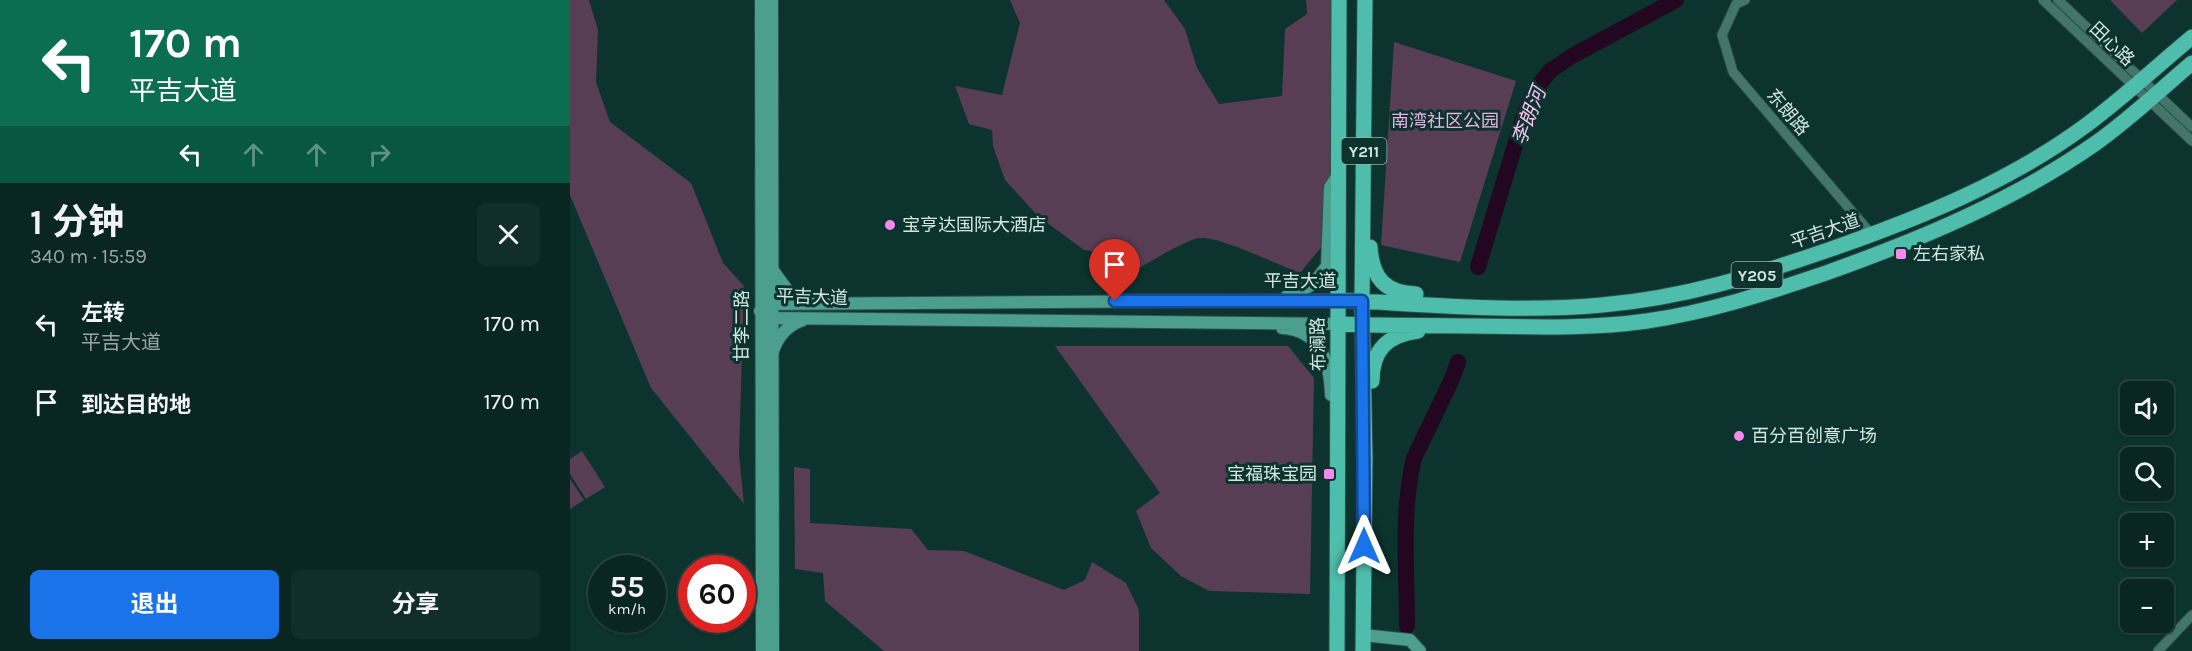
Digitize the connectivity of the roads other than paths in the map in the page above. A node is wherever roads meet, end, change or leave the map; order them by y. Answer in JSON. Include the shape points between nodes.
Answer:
{"nodes":[{"id":1,"x":761,"y":0,"type":"edge"},
{"id":2,"x":772,"y":0,"type":"edge"},
{"id":3,"x":1339,"y":0,"type":"edge"},
{"id":4,"x":1365,"y":0,"type":"edge"},
{"id":5,"x":1744,"y":0,"type":"edge"},
{"id":6,"x":2043,"y":0,"type":"edge"},
{"id":7,"x":2058,"y":0,"type":"edge"},
{"id":8,"x":2192,"y":37,"type":"edge"},
{"id":9,"x":2192,"y":63,"type":"edge"},
{"id":10,"x":2137,"y":83,"type":"junction"},
{"id":11,"x":2153,"y":98,"type":"junction"},
{"id":12,"x":2192,"y":127,"type":"edge"},
{"id":13,"x":2192,"y":141,"type":"edge"},
{"id":14,"x":1338,"y":175,"type":"junction"},
{"id":15,"x":1363,"y":211,"type":"junction"},
{"id":16,"x":1872,"y":235,"type":"junction"},
{"id":17,"x":771,"y":267,"type":"junction"},
{"id":18,"x":1256,"y":300,"type":"junction"},
{"id":19,"x":1337,"y":300,"type":"junction"},
{"id":20,"x":1362,"y":301,"type":"junction"},
{"id":21,"x":771,"y":304,"type":"junction"},
{"id":22,"x":810,"y":304,"type":"junction"},
{"id":23,"x":1477,"y":306,"type":"junction"},
{"id":24,"x":760,"y":311,"type":"junction"},
{"id":25,"x":771,"y":318,"type":"junction"},
{"id":26,"x":808,"y":318,"type":"junction"},
{"id":27,"x":1239,"y":322,"type":"junction"},
{"id":28,"x":1338,"y":324,"type":"junction"},
{"id":29,"x":1362,"y":325,"type":"junction"},
{"id":30,"x":1465,"y":326,"type":"junction"},
{"id":31,"x":772,"y":355,"type":"junction"},
{"id":32,"x":1339,"y":416,"type":"junction"},
{"id":33,"x":1365,"y":458,"type":"junction"},
{"id":34,"x":2192,"y":615,"type":"edge"},
{"id":35,"x":1364,"y":635,"type":"junction"},
{"id":36,"x":1337,"y":650,"type":"edge"},
{"id":37,"x":762,"y":651,"type":"edge"},
{"id":38,"x":773,"y":651,"type":"edge"},
{"id":39,"x":1363,"y":651,"type":"edge"},
{"id":40,"x":1420,"y":651,"type":"edge"},
{"id":41,"x":2158,"y":651,"type":"edge"}],
"edges":[{"from":1,"to":24,"type":"street","name":"甘李二路"},
{"from":2,"to":17,"type":"street","name":"甘李二路"},
{"from":3,"to":14,"type":"main road","name":"布澜路","number":"Y211"},
{"from":4,"to":15,"type":"main road","number":"Y211"},
{"from":5,"to":16,"type":"street","name":"东朗路","via":[[1736,4],[1722,35],[1733,72]]},
{"from":6,"to":10,"type":"street","name":"田心路"},
{"from":7,"to":10,"type":"street","name":"田心路"},
{"from":8,"to":10,"type":"main road","name":"平吉大道","number":"Y205"},
{"from":9,"to":11,"type":"main road","name":"平吉大道","number":"Y205"},
{"from":10,"to":11,"type":"street"},
{"from":10,"to":16,"type":"main road","name":"平吉大道","number":"Y205","via":[[2085,126],[2028,164],[1976,191]]},
{"from":11,"to":12,"type":"street"},
{"from":11,"to":13,"type":"street"},
{"from":11,"to":30,"type":"main road","name":"平吉大道","number":"Y205","via":[[2038,181],[1984,209],[1899,247],[1755,297],[1647,321],[1563,328]]},
{"from":14,"to":18,"type":"street","via":[[1330,187],[1327,266],[1313,284],[1293,296]]},
{"from":14,"to":19,"type":"main road","name":"布澜路","number":"Y211"},
{"from":15,"to":20,"type":"main road","number":"Y211"},
{"from":15,"to":23,"type":"main road","via":[[1371,258],[1381,282],[1397,292],[1452,295]]},
{"from":16,"to":23,"type":"main road","name":"平吉大道","number":"Y205","via":[[1749,278],[1691,293],[1563,308]]},
{"from":17,"to":21,"type":"street","name":"甘李二路"},
{"from":17,"to":22,"type":"street","via":[[788,291]]},
{"from":18,"to":19,"type":"street","name":"平吉大道"},
{"from":18,"to":22,"type":"street","name":"平吉大道"},
{"from":19,"to":20,"type":"main road","name":"平吉大道","number":"Y205"},
{"from":19,"to":28,"type":"main road","name":"布澜路","number":"Y211"},
{"from":20,"to":23,"type":"main road","name":"平吉大道","number":"Y205"},
{"from":20,"to":29,"type":"main road","number":"Y211"},
{"from":21,"to":22,"type":"street","name":"平吉大道"},
{"from":21,"to":24,"type":"street","name":"平吉大道"},
{"from":21,"to":25,"type":"street","name":"甘李二路"},
{"from":24,"to":25,"type":"street","name":"平吉大道"},
{"from":24,"to":37,"type":"street","name":"甘李二路"},
{"from":25,"to":26,"type":"street","name":"平吉大道"},
{"from":25,"to":31,"type":"street","name":"甘李二路"},
{"from":26,"to":27,"type":"street","name":"平吉大道"},
{"from":26,"to":31,"type":"street","via":[[784,331]]},
{"from":27,"to":28,"type":"street","name":"平吉大道"},
{"from":27,"to":32,"type":"street","via":[[1290,329],[1318,345],[1326,360],[1331,399]]},
{"from":28,"to":29,"type":"main road","name":"平吉大道","number":"Y205"},
{"from":28,"to":32,"type":"main road","name":"布澜路","number":"Y211"},
{"from":29,"to":30,"type":"main road","name":"平吉大道","number":"Y205"},
{"from":29,"to":33,"type":"main road","number":"Y211"},
{"from":30,"to":33,"type":"main road","via":[[1406,333],[1386,343],[1376,354],[1372,365],[1371,446]]},
{"from":31,"to":38,"type":"street","name":"甘李二路"},
{"from":32,"to":36,"type":"main road","name":"布澜路","number":"Y211"},
{"from":33,"to":35,"type":"main road","number":"Y211"},
{"from":34,"to":41,"type":"street"},
{"from":35,"to":39,"type":"main road"},
{"from":35,"to":40,"type":"street","via":[[1410,640]]}]}
